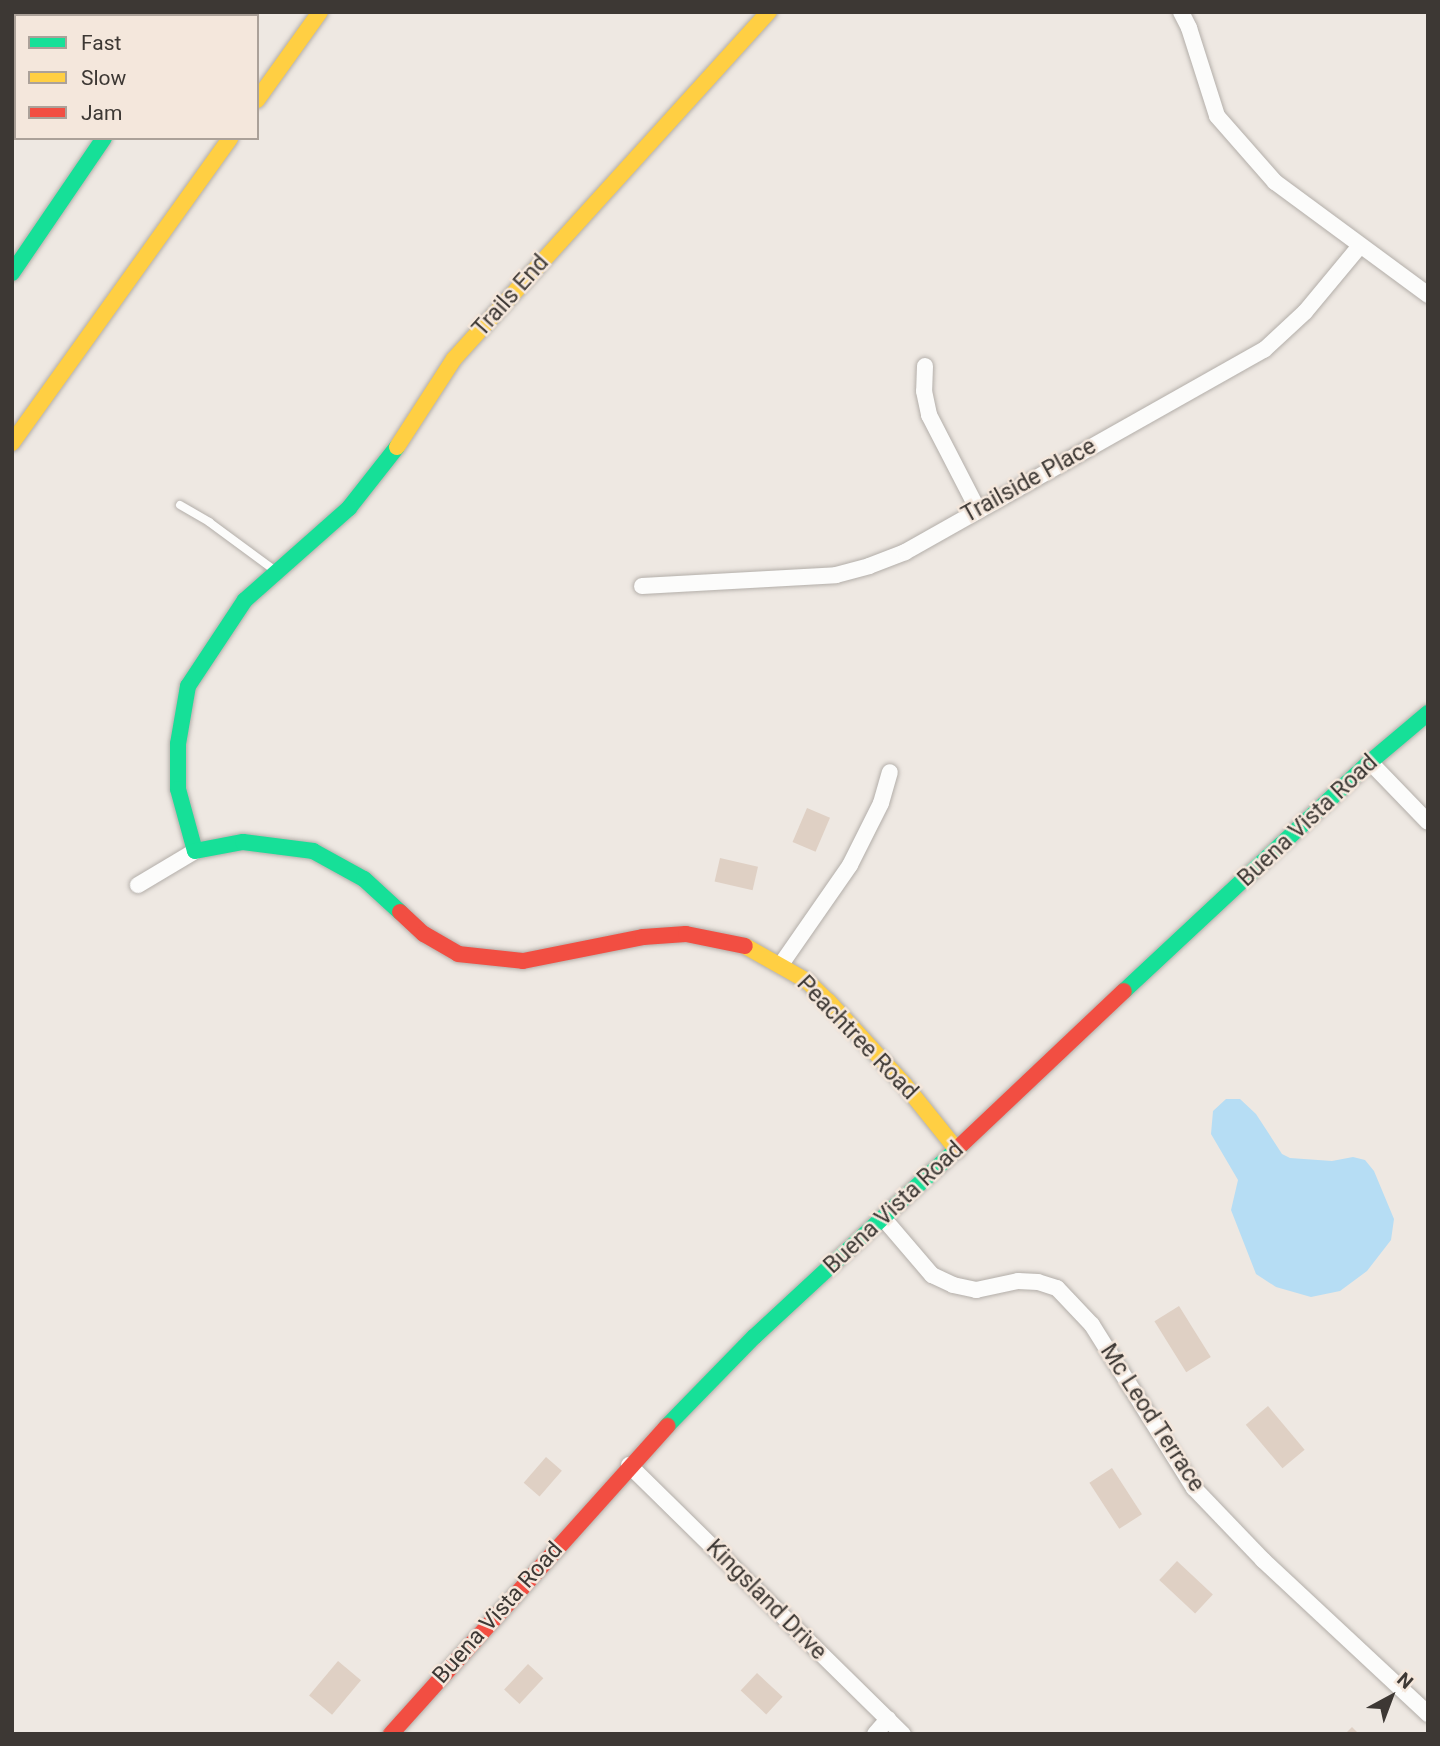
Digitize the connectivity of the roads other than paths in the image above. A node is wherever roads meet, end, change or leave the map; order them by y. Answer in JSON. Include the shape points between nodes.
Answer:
{"nodes":[{"id":1,"x":320,"y":12,"type":"edge"},
{"id":2,"x":769,"y":12,"type":"edge"},
{"id":3,"x":1181,"y":12,"type":"edge"},
{"id":4,"x":259,"y":97,"type":"edge"},
{"id":5,"x":103,"y":140,"type":"edge"},
{"id":6,"x":229,"y":140,"type":"edge"},
{"id":7,"x":1359,"y":247,"type":"junction"},
{"id":8,"x":12,"y":274,"type":"edge"},
{"id":9,"x":1428,"y":295,"type":"edge"},
{"id":10,"x":925,"y":366,"type":"dead end"},
{"id":11,"x":12,"y":443,"type":"edge"},
{"id":12,"x":180,"y":505,"type":"dead end"},
{"id":13,"x":978,"y":510,"type":"junction"},
{"id":14,"x":277,"y":572,"type":"junction"},
{"id":15,"x":642,"y":586,"type":"dead end"},
{"id":16,"x":1428,"y":713,"type":"edge"},
{"id":17,"x":1370,"y":762,"type":"junction"},
{"id":18,"x":890,"y":772,"type":"dead end"},
{"id":19,"x":1428,"y":822,"type":"edge"},
{"id":20,"x":195,"y":851,"type":"junction"},
{"id":21,"x":138,"y":885,"type":"dead end"},
{"id":22,"x":782,"y":963,"type":"junction"},
{"id":23,"x":957,"y":1150,"type":"junction"},
{"id":24,"x":884,"y":1219,"type":"junction"},
{"id":25,"x":629,"y":1465,"type":"junction"},
{"id":26,"x":1428,"y":1714,"type":"edge"},
{"id":27,"x":888,"y":1719,"type":"junction"},
{"id":28,"x":391,"y":1734,"type":"edge"},
{"id":29,"x":875,"y":1734,"type":"edge"},
{"id":30,"x":903,"y":1734,"type":"edge"}],
"edges":[{"from":1,"to":4,"type":"main road"},
{"from":2,"to":14,"type":"main road","name":"Trails End","via":[[454,359],[397,447],[349,508]]},
{"from":3,"to":7,"type":"street","via":[[1217,116],[1275,182]]},
{"from":5,"to":8,"type":"main road"},
{"from":6,"to":11,"type":"main road"},
{"from":7,"to":9,"type":"street"},
{"from":7,"to":13,"type":"street","name":"Trailside Place","via":[[1305,312],[1264,350]]},
{"from":10,"to":13,"type":"street","via":[[929,415]]},
{"from":12,"to":14,"type":"lane"},
{"from":13,"to":15,"type":"street","name":"Trailside Place","via":[[905,552],[836,575]]},
{"from":14,"to":20,"type":"main road","name":"Trails End","via":[[245,600],[188,686],[178,744],[178,789]]},
{"from":16,"to":17,"type":"main road","name":"Buena Vista Road"},
{"from":17,"to":19,"type":"street"},
{"from":17,"to":23,"type":"main road","name":"Buena Vista Road"},
{"from":18,"to":22,"type":"street","via":[[881,803],[850,865]]},
{"from":20,"to":21,"type":"street"},
{"from":20,"to":22,"type":"main road","name":"Peachtree Road","via":[[243,842],[313,851],[365,879],[424,934],[458,954],[523,961],[643,937],[686,934],[728,940]]},
{"from":22,"to":23,"type":"main road","name":"Peachtree Road","via":[[828,1001]]},
{"from":23,"to":24,"type":"main road","name":"Buena Vista Road"},
{"from":24,"to":25,"type":"main road","name":"Buena Vista Road","via":[[745,1346]]},
{"from":24,"to":26,"type":"street","name":"Mc Leod Terrace","via":[[932,1275],[953,1285],[976,1290],[1018,1281],[1058,1288],[1092,1325],[1194,1488]]},
{"from":25,"to":27,"type":"street","name":"Kingsland Drive"},
{"from":25,"to":28,"type":"main road","name":"Buena Vista Road"},
{"from":27,"to":29,"type":"street"},
{"from":27,"to":30,"type":"street","name":"Kingsland Drive"}]}
